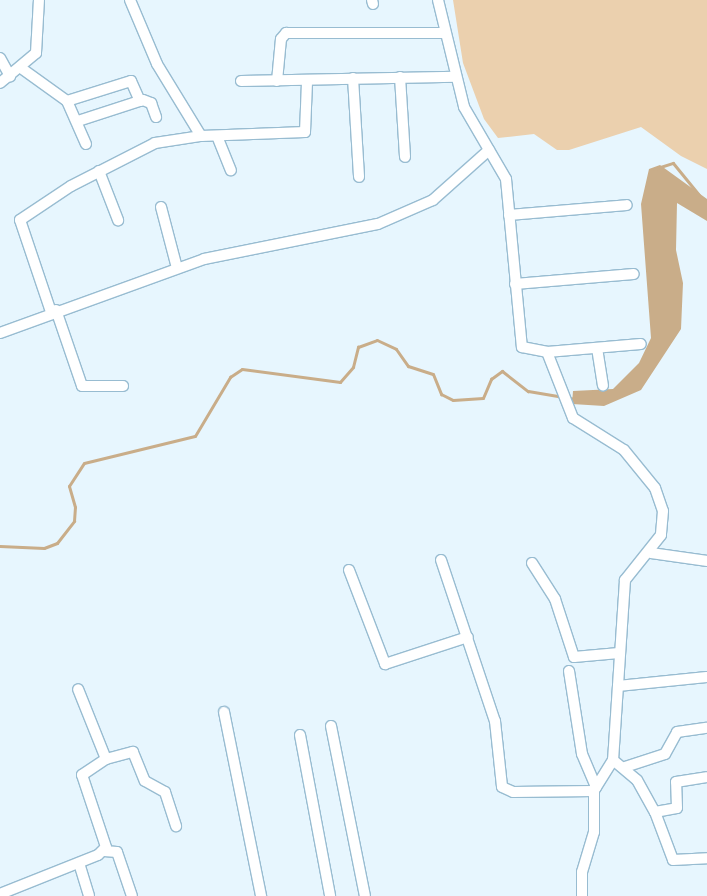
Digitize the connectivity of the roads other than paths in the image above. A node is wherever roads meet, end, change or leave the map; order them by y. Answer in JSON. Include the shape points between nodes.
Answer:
{"nodes":[{"id":1,"x":39,"y":0,"type":"edge"},
{"id":2,"x":130,"y":0,"type":"edge"},
{"id":3,"x":438,"y":0,"type":"edge"},
{"id":4,"x":443,"y":33,"type":"junction"},
{"id":5,"x":0,"y":58,"type":"edge"},
{"id":6,"x":21,"y":68,"type":"junction"},
{"id":7,"x":10,"y":76,"type":"junction"},
{"id":8,"x":456,"y":77,"type":"junction"},
{"id":9,"x":353,"y":78,"type":"junction"},
{"id":10,"x":400,"y":78,"type":"junction"},
{"id":11,"x":241,"y":81,"type":"dead end"},
{"id":12,"x":277,"y":81,"type":"junction"},
{"id":13,"x":307,"y":82,"type":"junction"},
{"id":14,"x":0,"y":83,"type":"edge"},
{"id":15,"x":68,"y":101,"type":"junction"},
{"id":16,"x":140,"y":101,"type":"junction"},
{"id":17,"x":156,"y":117,"type":"dead end"},
{"id":18,"x":78,"y":121,"type":"junction"},
{"id":19,"x":201,"y":136,"type":"junction"},
{"id":20,"x":217,"y":136,"type":"junction"},
{"id":21,"x":86,"y":144,"type":"dead end"},
{"id":22,"x":490,"y":150,"type":"junction"},
{"id":23,"x":405,"y":157,"type":"dead end"},
{"id":24,"x":231,"y":170,"type":"dead end"},
{"id":25,"x":99,"y":172,"type":"junction"},
{"id":26,"x":359,"y":177,"type":"dead end"},
{"id":27,"x":627,"y":205,"type":"dead end"},
{"id":28,"x":160,"y":206,"type":"dead end"},
{"id":29,"x":509,"y":214,"type":"junction"},
{"id":30,"x":118,"y":220,"type":"dead end"},
{"id":31,"x":177,"y":268,"type":"junction"},
{"id":32,"x":634,"y":274,"type":"dead end"},
{"id":33,"x":515,"y":284,"type":"junction"},
{"id":34,"x":53,"y":311,"type":"junction"},
{"id":35,"x":0,"y":333,"type":"edge"},
{"id":36,"x":641,"y":344,"type":"dead end"},
{"id":37,"x":597,"y":348,"type":"junction"},
{"id":38,"x":547,"y":352,"type":"junction"},
{"id":39,"x":123,"y":386,"type":"dead end"},
{"id":40,"x":603,"y":386,"type":"dead end"},
{"id":41,"x":651,"y":552,"type":"junction"},
{"id":42,"x":441,"y":560,"type":"dead end"},
{"id":43,"x":707,"y":561,"type":"edge"},
{"id":44,"x":532,"y":564,"type":"dead end"},
{"id":45,"x":350,"y":570,"type":"dead end"},
{"id":46,"x":468,"y":636,"type":"junction"},
{"id":47,"x":619,"y":653,"type":"junction"},
{"id":48,"x":569,"y":671,"type":"dead end"},
{"id":49,"x":707,"y":677,"type":"edge"},
{"id":50,"x":618,"y":686,"type":"junction"},
{"id":51,"x":78,"y":688,"type":"dead end"},
{"id":52,"x":224,"y":712,"type":"dead end"},
{"id":53,"x":331,"y":726,"type":"dead end"},
{"id":54,"x":707,"y":728,"type":"edge"},
{"id":55,"x":300,"y":735,"type":"dead end"},
{"id":56,"x":106,"y":759,"type":"junction"},
{"id":57,"x":613,"y":760,"type":"junction"},
{"id":58,"x":625,"y":767,"type":"junction"},
{"id":59,"x":707,"y":777,"type":"edge"},
{"id":60,"x":595,"y":789,"type":"junction"},
{"id":61,"x":655,"y":812,"type":"junction"},
{"id":62,"x":176,"y":826,"type":"dead end"},
{"id":63,"x":104,"y":851,"type":"junction"},
{"id":64,"x":707,"y":858,"type":"edge"},
{"id":65,"x":79,"y":863,"type":"junction"},
{"id":66,"x":0,"y":894,"type":"edge"},
{"id":67,"x":89,"y":896,"type":"edge"},
{"id":68,"x":132,"y":896,"type":"edge"},
{"id":69,"x":261,"y":896,"type":"edge"},
{"id":70,"x":330,"y":896,"type":"edge"},
{"id":71,"x":365,"y":896,"type":"edge"},
{"id":72,"x":582,"y":896,"type":"edge"}],
"edges":[{"from":1,"to":6,"type":"street","via":[[38,49]]},
{"from":2,"to":19,"type":"street","via":[[157,64]]},
{"from":3,"to":4,"type":"street"},
{"from":4,"to":8,"type":"street"},
{"from":4,"to":12,"type":"street","via":[[286,33],[281,38]]},
{"from":5,"to":7,"type":"street"},
{"from":6,"to":7,"type":"street"},
{"from":6,"to":15,"type":"street"},
{"from":7,"to":14,"type":"street"},
{"from":8,"to":10,"type":"street"},
{"from":8,"to":22,"type":"street","via":[[467,114]]},
{"from":9,"to":10,"type":"street"},
{"from":9,"to":13,"type":"street"},
{"from":9,"to":26,"type":"street"},
{"from":10,"to":23,"type":"street"},
{"from":11,"to":12,"type":"street"},
{"from":12,"to":13,"type":"street"},
{"from":13,"to":20,"type":"street","via":[[305,132]]},
{"from":15,"to":16,"type":"street","via":[[131,81]]},
{"from":15,"to":18,"type":"street"},
{"from":16,"to":17,"type":"street","via":[[149,101]]},
{"from":16,"to":18,"type":"street"},
{"from":18,"to":21,"type":"street"},
{"from":19,"to":20,"type":"street"},
{"from":19,"to":25,"type":"street","via":[[163,140]]},
{"from":20,"to":24,"type":"street"},
{"from":22,"to":29,"type":"street","via":[[506,179]]},
{"from":22,"to":31,"type":"street","via":[[433,200],[378,224],[263,245]]},
{"from":25,"to":30,"type":"street"},
{"from":25,"to":34,"type":"street","via":[[23,216],[18,224]]},
{"from":27,"to":29,"type":"street"},
{"from":28,"to":31,"type":"street"},
{"from":29,"to":33,"type":"street"},
{"from":31,"to":34,"type":"street"},
{"from":32,"to":33,"type":"street"},
{"from":33,"to":38,"type":"street","via":[[522,348]]},
{"from":34,"to":35,"type":"street"},
{"from":34,"to":39,"type":"street","via":[[82,386]]},
{"from":36,"to":37,"type":"street"},
{"from":37,"to":38,"type":"street"},
{"from":37,"to":40,"type":"street"},
{"from":38,"to":41,"type":"street","via":[[568,409],[581,426],[624,450],[655,488],[664,523]]},
{"from":41,"to":43,"type":"street"},
{"from":41,"to":47,"type":"street","via":[[625,580]]},
{"from":42,"to":46,"type":"street"},
{"from":44,"to":47,"type":"street","via":[[555,599],[574,657]]},
{"from":45,"to":46,"type":"street","via":[[385,664]]},
{"from":46,"to":60,"type":"street","via":[[495,721],[502,788],[513,792]]},
{"from":47,"to":50,"type":"street"},
{"from":48,"to":60,"type":"street","via":[[582,754]]},
{"from":49,"to":50,"type":"street"},
{"from":50,"to":57,"type":"street"},
{"from":51,"to":56,"type":"street"},
{"from":52,"to":69,"type":"street"},
{"from":53,"to":71,"type":"street"},
{"from":54,"to":58,"type":"street","via":[[677,732],[664,754]]},
{"from":55,"to":70,"type":"street"},
{"from":56,"to":62,"type":"street","via":[[133,752],[145,781],[165,792]]},
{"from":56,"to":63,"type":"street","via":[[82,775],[106,843]]},
{"from":57,"to":58,"type":"street"},
{"from":57,"to":60,"type":"street"},
{"from":58,"to":61,"type":"street"},
{"from":59,"to":61,"type":"street","via":[[676,782],[677,808]]},
{"from":60,"to":72,"type":"street","via":[[594,832],[582,872]]},
{"from":61,"to":64,"type":"street","via":[[673,860]]},
{"from":63,"to":65,"type":"street"},
{"from":63,"to":68,"type":"street","via":[[117,852]]},
{"from":65,"to":66,"type":"street"},
{"from":65,"to":67,"type":"street"}]}
